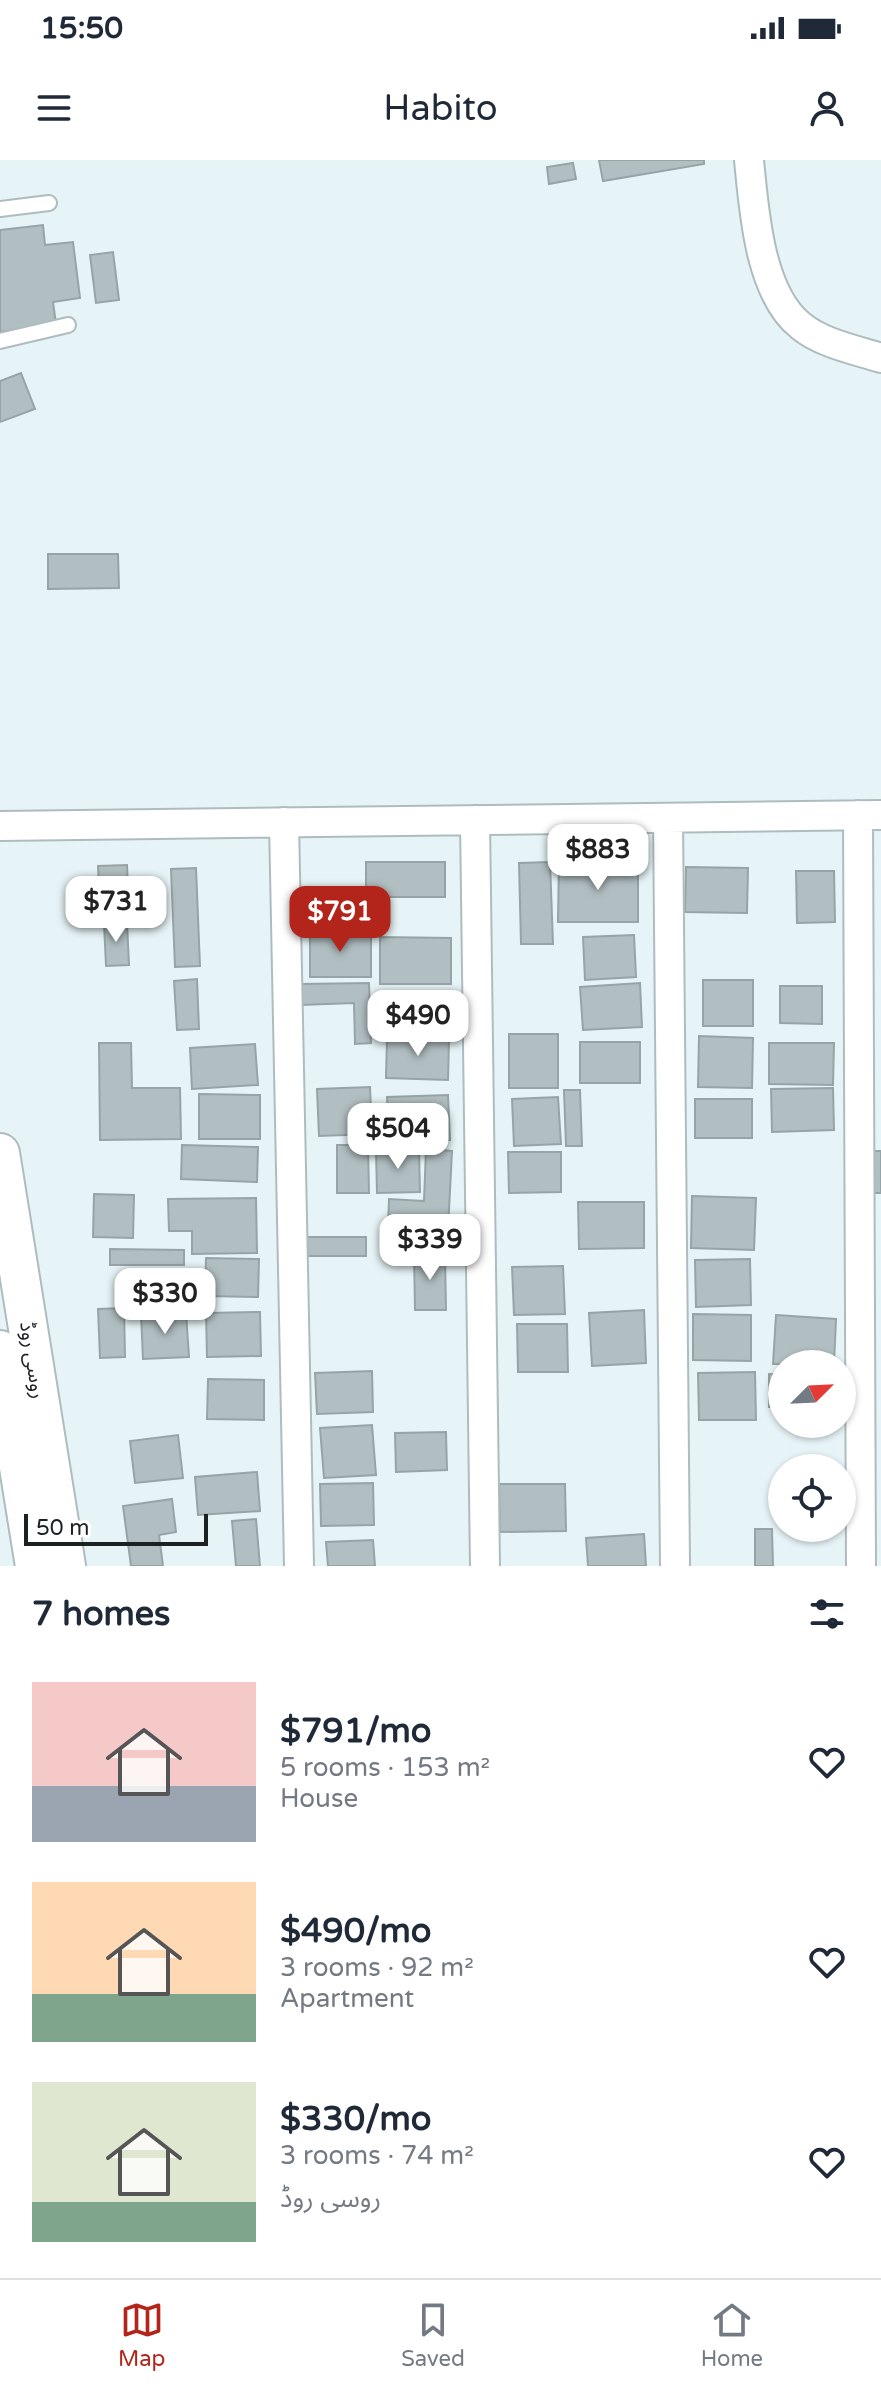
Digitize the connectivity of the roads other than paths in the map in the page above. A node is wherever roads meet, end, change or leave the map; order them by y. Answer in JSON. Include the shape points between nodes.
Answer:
{"nodes":[{"id":1,"x":749,"y":160,"type":"edge"},
{"id":2,"x":49,"y":203,"type":"dead end"},
{"id":3,"x":0,"y":209,"type":"edge"},
{"id":4,"x":68,"y":325,"type":"dead end"},
{"id":5,"x":0,"y":341,"type":"edge"},
{"id":6,"x":881,"y":358,"type":"edge"},
{"id":7,"x":870,"y":815,"type":"edge"},
{"id":8,"x":668,"y":818,"type":"junction"},
{"id":9,"x":475,"y":820,"type":"junction"},
{"id":10,"x":284,"y":822,"type":"junction"},
{"id":11,"x":0,"y":826,"type":"edge"},
{"id":12,"x":0,"y":1153,"type":"edge"},
{"id":13,"x":0,"y":1350,"type":"edge"},
{"id":14,"x":35,"y":1566,"type":"edge"},
{"id":15,"x":66,"y":1566,"type":"edge"},
{"id":16,"x":299,"y":1566,"type":"edge"},
{"id":17,"x":485,"y":1566,"type":"edge"},
{"id":18,"x":675,"y":1566,"type":"edge"},
{"id":19,"x":861,"y":1566,"type":"edge"}],
"edges":[{"from":1,"to":6,"type":"street","via":[[753,206],[774,297],[802,327]]},
{"from":2,"to":3,"type":"lane"},
{"from":4,"to":5,"type":"lane"},
{"from":7,"to":8,"type":"street"},
{"from":7,"to":19,"type":"street"},
{"from":8,"to":9,"type":"street"},
{"from":8,"to":18,"type":"street"},
{"from":9,"to":10,"type":"street"},
{"from":9,"to":17,"type":"street"},
{"from":10,"to":11,"type":"street"},
{"from":10,"to":16,"type":"street"},
{"from":12,"to":15,"type":"main road","name":"روسی روڈ"},
{"from":13,"to":14,"type":"main road"}]}
